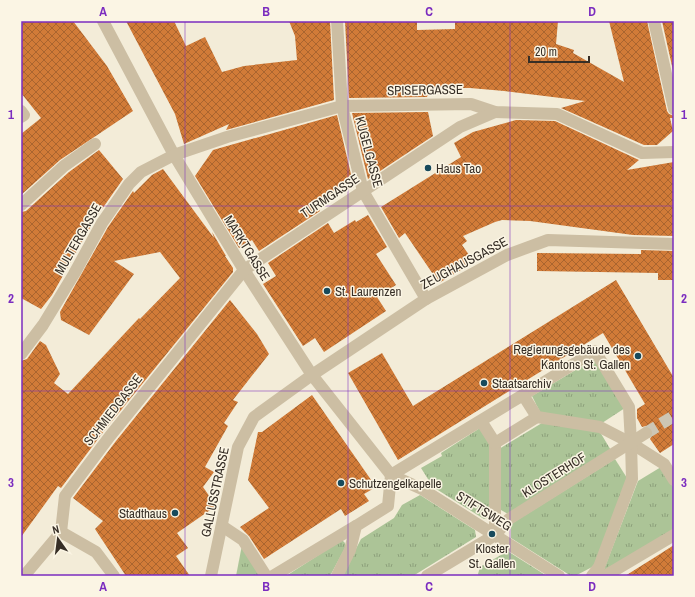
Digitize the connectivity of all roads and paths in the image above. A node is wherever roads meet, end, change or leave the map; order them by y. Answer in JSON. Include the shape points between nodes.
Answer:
{"nodes":[{"id":1,"x":103,"y":21,"type":"edge"},
{"id":2,"x":337,"y":21,"type":"edge"},
{"id":3,"x":654,"y":21,"type":"edge"},
{"id":4,"x":342,"y":106,"type":"junction"},
{"id":5,"x":674,"y":109,"type":"edge"},
{"id":6,"x":21,"y":112,"type":"edge"},
{"id":7,"x":495,"y":112,"type":"junction"},
{"id":8,"x":21,"y":117,"type":"edge"},
{"id":9,"x":95,"y":144,"type":"dead end"},
{"id":10,"x":674,"y":152,"type":"edge"},
{"id":11,"x":174,"y":155,"type":"junction"},
{"id":12,"x":363,"y":191,"type":"junction"},
{"id":13,"x":21,"y":205,"type":"edge"},
{"id":14,"x":674,"y":244,"type":"edge"},
{"id":15,"x":244,"y":270,"type":"junction"},
{"id":16,"x":426,"y":299,"type":"junction"},
{"id":17,"x":21,"y":354,"type":"edge"},
{"id":18,"x":312,"y":375,"type":"junction"},
{"id":19,"x":523,"y":395,"type":"junction"},
{"id":20,"x":537,"y":417,"type":"junction"},
{"id":21,"x":481,"y":421,"type":"junction"},
{"id":22,"x":646,"y":433,"type":"tunnel mouth"},
{"id":23,"x":631,"y":443,"type":"junction"},
{"id":24,"x":495,"y":444,"type":"junction"},
{"id":25,"x":391,"y":475,"type":"junction"},
{"id":26,"x":674,"y":480,"type":"edge"},
{"id":27,"x":222,"y":526,"type":"junction"},
{"id":28,"x":356,"y":526,"type":"junction"},
{"id":29,"x":61,"y":532,"type":"junction"},
{"id":30,"x":674,"y":534,"type":"edge"},
{"id":31,"x":495,"y":535,"type":"junction"},
{"id":32,"x":24,"y":576,"type":"edge"},
{"id":33,"x":114,"y":576,"type":"edge"},
{"id":34,"x":210,"y":576,"type":"edge"},
{"id":35,"x":266,"y":576,"type":"edge"},
{"id":36,"x":273,"y":576,"type":"edge"},
{"id":37,"x":336,"y":576,"type":"edge"},
{"id":38,"x":427,"y":576,"type":"edge"},
{"id":39,"x":559,"y":576,"type":"edge"},
{"id":40,"x":592,"y":576,"type":"edge"},
{"id":41,"x":606,"y":576,"type":"edge"}],
"edges":[{"from":1,"to":11,"type":"street","name":"MARKTGASSE"},
{"from":2,"to":4,"type":"street","name":"KUGELGASSE"},
{"from":3,"to":5,"type":"street"},
{"from":4,"to":7,"type":"street","name":"SPISERGASSE","via":[[471,104]]},
{"from":4,"to":11,"type":"street","name":"SPISERGASSE","via":[[227,137]]},
{"from":4,"to":12,"type":"street","name":"KUGELGASSE"},
{"from":6,"to":8,"type":"street","via":[[24,115]]},
{"from":7,"to":10,"type":"street","name":"SPISERGASSE","via":[[557,114],[642,153]]},
{"from":7,"to":12,"type":"street","name":"TURMGASSE","via":[[460,128]]},
{"from":9,"to":13,"type":"street","via":[[64,166]]},
{"from":11,"to":15,"type":"street","name":"MARKTGASSE"},
{"from":11,"to":17,"type":"street","name":"MULTERGASSE","via":[[142,172],[129,184],[102,223],[43,324]]},
{"from":12,"to":15,"type":"street","name":"TURMGASSE"},
{"from":12,"to":16,"type":"street","name":"KUGELGASSE"},
{"from":14,"to":16,"type":"street","name":"ZEUGHAUSGASSE","via":[[548,240],[507,254]]},
{"from":15,"to":18,"type":"street","name":"MARKTGASSE"},
{"from":15,"to":29,"type":"street","name":"SCHMIEDGASSE","via":[[114,430],[64,496]]},
{"from":16,"to":18,"type":"street","name":"ZEUGHAUSGASSE"},
{"from":18,"to":25,"type":"street","name":"MARKTGASSE"},
{"from":18,"to":27,"type":"street","name":"GALLUSSTRASSE","via":[[254,417],[238,447]]},
{"from":19,"to":20,"type":"street"},
{"from":19,"to":21,"type":"street"},
{"from":19,"to":23,"type":"street","via":[[595,351],[629,407]]},
{"from":20,"to":23,"type":"street","via":[[600,427]]},
{"from":20,"to":24,"type":"street"},
{"from":21,"to":24,"type":"street"},
{"from":21,"to":25,"type":"street"},
{"from":22,"to":23,"type":"street","name":"KLOSTERHOF"},
{"from":23,"to":26,"type":"street","via":[[664,464]]},
{"from":23,"to":31,"type":"street","name":"KLOSTERHOF","via":[[509,519]]},
{"from":23,"to":40,"type":"street","via":[[632,479],[599,568]]},
{"from":24,"to":31,"type":"street"},
{"from":25,"to":28,"type":"street","via":[[388,506]]},
{"from":25,"to":31,"type":"street","name":"STIFTSWEG","via":[[422,489]]},
{"from":27,"to":34,"type":"street","name":"GALLUSSTRASSE"},
{"from":27,"to":35,"type":"street","via":[[243,540]]},
{"from":28,"to":36,"type":"street"},
{"from":28,"to":37,"type":"street","via":[[350,550]]},
{"from":29,"to":32,"type":"street"},
{"from":29,"to":33,"type":"street","via":[[96,552]]},
{"from":30,"to":41,"type":"street"},
{"from":31,"to":38,"type":"street","name":"KLOSTERHOF"},
{"from":31,"to":39,"type":"street","name":"STIFTSWEG"}]}
